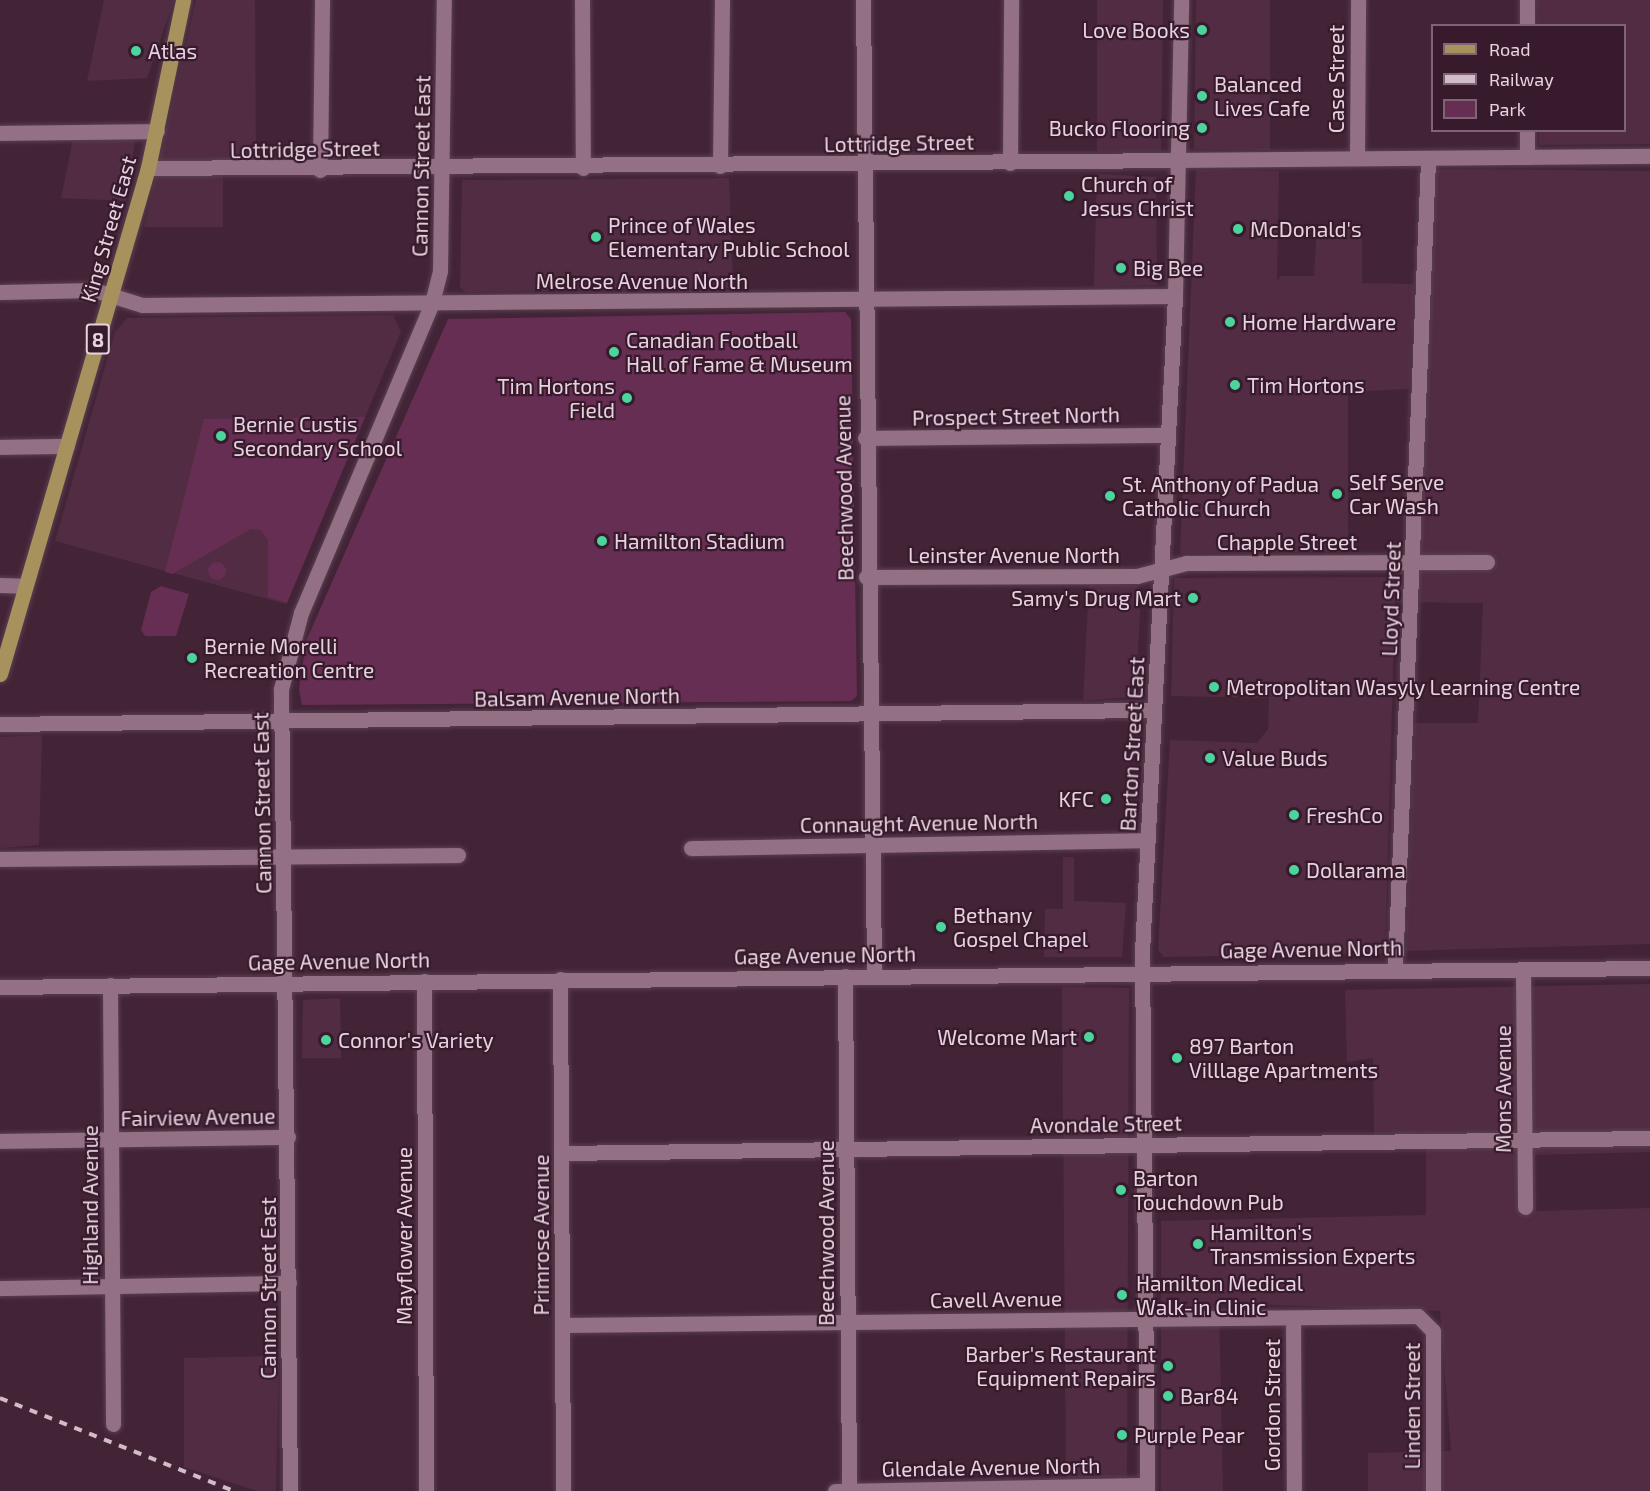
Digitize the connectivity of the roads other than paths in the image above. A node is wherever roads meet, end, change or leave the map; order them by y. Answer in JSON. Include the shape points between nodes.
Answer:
{"nodes":[{"id":1,"x":183,"y":0,"type":"edge"},
{"id":2,"x":322,"y":0,"type":"edge"},
{"id":3,"x":444,"y":0,"type":"edge"},
{"id":4,"x":582,"y":0,"type":"edge"},
{"id":5,"x":723,"y":0,"type":"edge"},
{"id":6,"x":863,"y":0,"type":"edge"},
{"id":7,"x":1011,"y":0,"type":"edge"},
{"id":8,"x":1181,"y":0,"type":"edge"},
{"id":9,"x":1358,"y":0,"type":"edge"},
{"id":10,"x":1527,"y":0,"type":"edge"},
{"id":11,"x":1527,"y":24,"type":"edge"},
{"id":12,"x":156,"y":131,"type":"junction"},
{"id":13,"x":1527,"y":132,"type":"edge"},
{"id":14,"x":0,"y":133,"type":"edge"},
{"id":15,"x":1650,"y":156,"type":"edge"},
{"id":16,"x":1527,"y":157,"type":"junction"},
{"id":17,"x":1357,"y":158,"type":"junction"},
{"id":18,"x":1428,"y":159,"type":"junction"},
{"id":19,"x":1179,"y":160,"type":"junction"},
{"id":20,"x":1010,"y":163,"type":"junction"},
{"id":21,"x":862,"y":164,"type":"junction"},
{"id":22,"x":720,"y":166,"type":"junction"},
{"id":23,"x":444,"y":167,"type":"junction"},
{"id":24,"x":148,"y":168,"type":"junction"},
{"id":25,"x":583,"y":168,"type":"junction"},
{"id":26,"x":320,"y":170,"type":"junction"},
{"id":27,"x":0,"y":292,"type":"edge"},
{"id":28,"x":111,"y":295,"type":"junction"},
{"id":29,"x":1175,"y":296,"type":"junction"},
{"id":30,"x":863,"y":300,"type":"junction"},
{"id":31,"x":432,"y":303,"type":"junction"},
{"id":32,"x":1167,"y":435,"type":"junction"},
{"id":33,"x":865,"y":438,"type":"junction"},
{"id":34,"x":0,"y":447,"type":"edge"},
{"id":35,"x":67,"y":447,"type":"junction"},
{"id":36,"x":1486,"y":562,"type":"dead end"},
{"id":37,"x":1413,"y":564,"type":"junction"},
{"id":38,"x":1161,"y":569,"type":"junction"},
{"id":39,"x":866,"y":577,"type":"junction"},
{"id":40,"x":0,"y":585,"type":"edge"},
{"id":41,"x":24,"y":586,"type":"junction"},
{"id":42,"x":0,"y":674,"type":"edge"},
{"id":43,"x":1154,"y":710,"type":"junction"},
{"id":44,"x":869,"y":714,"type":"junction"},
{"id":45,"x":280,"y":721,"type":"junction"},
{"id":46,"x":0,"y":724,"type":"edge"},
{"id":47,"x":1148,"y":840,"type":"junction"},
{"id":48,"x":872,"y":845,"type":"junction"},
{"id":49,"x":691,"y":848,"type":"dead end"},
{"id":50,"x":283,"y":855,"type":"junction"},
{"id":51,"x":458,"y":855,"type":"dead end"},
{"id":52,"x":0,"y":859,"type":"edge"},
{"id":53,"x":1395,"y":968,"type":"junction"},
{"id":54,"x":1650,"y":968,"type":"edge"},
{"id":55,"x":1523,"y":970,"type":"junction"},
{"id":56,"x":1142,"y":971,"type":"junction"},
{"id":57,"x":874,"y":975,"type":"junction"},
{"id":58,"x":845,"y":976,"type":"junction"},
{"id":59,"x":560,"y":979,"type":"junction"},
{"id":60,"x":424,"y":981,"type":"junction"},
{"id":61,"x":286,"y":983,"type":"junction"},
{"id":62,"x":110,"y":985,"type":"junction"},
{"id":63,"x":0,"y":987,"type":"edge"},
{"id":64,"x":288,"y":1137,"type":"junction"},
{"id":65,"x":1650,"y":1138,"type":"edge"},
{"id":66,"x":111,"y":1139,"type":"junction"},
{"id":67,"x":1525,"y":1140,"type":"junction"},
{"id":68,"x":0,"y":1141,"type":"edge"},
{"id":69,"x":1145,"y":1145,"type":"junction"},
{"id":70,"x":847,"y":1151,"type":"junction"},
{"id":71,"x":561,"y":1153,"type":"junction"},
{"id":72,"x":1525,"y":1207,"type":"dead end"},
{"id":73,"x":289,"y":1283,"type":"junction"},
{"id":74,"x":112,"y":1286,"type":"junction"},
{"id":75,"x":0,"y":1288,"type":"edge"},
{"id":76,"x":1293,"y":1318,"type":"junction"},
{"id":77,"x":1146,"y":1319,"type":"junction"},
{"id":78,"x":848,"y":1322,"type":"junction"},
{"id":79,"x":1428,"y":1323,"type":"joint"},
{"id":80,"x":562,"y":1325,"type":"junction"},
{"id":81,"x":113,"y":1424,"type":"dead end"},
{"id":82,"x":1147,"y":1488,"type":"edge"},
{"id":83,"x":290,"y":1491,"type":"edge"},
{"id":84,"x":426,"y":1491,"type":"edge"},
{"id":85,"x":563,"y":1491,"type":"edge"},
{"id":86,"x":835,"y":1491,"type":"edge"},
{"id":87,"x":849,"y":1491,"type":"edge"},
{"id":88,"x":1294,"y":1491,"type":"edge"},
{"id":89,"x":1433,"y":1491,"type":"edge"}],
"edges":[{"from":1,"to":12,"type":"main road","name":"King Street East","number":"8"},
{"from":2,"to":26,"type":"street"},
{"from":3,"to":23,"type":"street","name":"Cannon Street East"},
{"from":4,"to":25,"type":"street"},
{"from":5,"to":22,"type":"street"},
{"from":6,"to":21,"type":"street","name":"Beechwood Avenue"},
{"from":7,"to":20,"type":"street"},
{"from":8,"to":19,"type":"street","name":"Barton Street East"},
{"from":9,"to":17,"type":"street","name":"Case Street"},
{"from":10,"to":11,"type":"street"},
{"from":12,"to":14,"type":"street"},
{"from":12,"to":24,"type":"main road","name":"King Street East","number":"8"},
{"from":13,"to":16,"type":"street"},
{"from":15,"to":16,"type":"street","name":"Lottridge Street"},
{"from":16,"to":18,"type":"street","name":"Lottridge Street"},
{"from":17,"to":18,"type":"street","name":"Lottridge Street"},
{"from":17,"to":19,"type":"street","name":"Lottridge Street"},
{"from":18,"to":37,"type":"street","name":"Lloyd Street"},
{"from":19,"to":20,"type":"street","name":"Lottridge Street"},
{"from":19,"to":29,"type":"street","name":"Barton Street East"},
{"from":20,"to":21,"type":"street","name":"Lottridge Street"},
{"from":21,"to":22,"type":"street","name":"Lottridge Street"},
{"from":21,"to":30,"type":"street","name":"Beechwood Avenue"},
{"from":22,"to":25,"type":"street","name":"Lottridge Street"},
{"from":23,"to":25,"type":"street","name":"Lottridge Street"},
{"from":23,"to":26,"type":"street","name":"Lottridge Street"},
{"from":23,"to":31,"type":"street","name":"Cannon Street East","via":[[443,255]]},
{"from":24,"to":26,"type":"street","name":"Lottridge Street"},
{"from":24,"to":28,"type":"main road","name":"King Street East","number":"8"},
{"from":27,"to":28,"type":"street","name":"Melrose Avenue North","via":[[84,289]]},
{"from":28,"to":31,"type":"street","name":"Melrose Avenue North","via":[[142,305]]},
{"from":28,"to":35,"type":"main road","name":"King Street East","number":"8"},
{"from":29,"to":30,"type":"street","name":"Melrose Avenue North"},
{"from":29,"to":32,"type":"street","name":"Barton Street East"},
{"from":30,"to":31,"type":"street","name":"Melrose Avenue North"},
{"from":30,"to":33,"type":"street","name":"Beechwood Avenue"},
{"from":31,"to":45,"type":"street","name":"Cannon Street East","via":[[298,622],[286,659]]},
{"from":32,"to":33,"type":"street","name":"Prospect Street North"},
{"from":32,"to":38,"type":"street","name":"Barton Street East"},
{"from":33,"to":39,"type":"street","name":"Beechwood Avenue"},
{"from":34,"to":35,"type":"street"},
{"from":35,"to":41,"type":"main road","name":"King Street East","number":"8"},
{"from":36,"to":37,"type":"street","name":"Chapple Street"},
{"from":37,"to":38,"type":"street","name":"Chapple Street","via":[[1185,563]]},
{"from":37,"to":53,"type":"street","name":"Lloyd Street"},
{"from":38,"to":39,"type":"street","name":"Leinster Avenue North","via":[[1137,576]]},
{"from":38,"to":43,"type":"street","name":"Barton Street East"},
{"from":39,"to":44,"type":"street","name":"Beechwood Avenue"},
{"from":40,"to":41,"type":"street"},
{"from":41,"to":42,"type":"main road","name":"King Street East","number":"8"},
{"from":43,"to":44,"type":"street","name":"Balsam Avenue North"},
{"from":43,"to":47,"type":"street","name":"Barton Street East"},
{"from":44,"to":45,"type":"street","name":"Balsam Avenue North"},
{"from":44,"to":48,"type":"street","name":"Beechwood Avenue"},
{"from":45,"to":46,"type":"street","name":"Balsam Avenue North"},
{"from":45,"to":50,"type":"street","name":"Cannon Street East"},
{"from":47,"to":48,"type":"street","name":"Connaught Avenue North"},
{"from":47,"to":56,"type":"street","name":"Barton Street East"},
{"from":48,"to":49,"type":"street","name":"Connaught Avenue North"},
{"from":48,"to":57,"type":"street","name":"Beechwood Avenue"},
{"from":50,"to":51,"type":"street"},
{"from":50,"to":52,"type":"street"},
{"from":50,"to":61,"type":"street","name":"Cannon Street East"},
{"from":53,"to":55,"type":"street","name":"Gage Avenue North"},
{"from":53,"to":56,"type":"street","name":"Gage Avenue North"},
{"from":54,"to":55,"type":"street","name":"Gage Avenue North"},
{"from":55,"to":67,"type":"street","name":"Mons Avenue"},
{"from":56,"to":57,"type":"street","name":"Gage Avenue North"},
{"from":56,"to":69,"type":"street","name":"Barton Street East"},
{"from":57,"to":58,"type":"street","name":"Gage Avenue North"},
{"from":58,"to":59,"type":"street","name":"Gage Avenue North"},
{"from":58,"to":70,"type":"street","name":"Beechwood Avenue"},
{"from":59,"to":60,"type":"street","name":"Gage Avenue North"},
{"from":59,"to":71,"type":"street","name":"Primrose Avenue"},
{"from":60,"to":61,"type":"street","name":"Gage Avenue North"},
{"from":60,"to":84,"type":"street","name":"Mayflower Avenue"},
{"from":61,"to":62,"type":"street","name":"Gage Avenue North"},
{"from":61,"to":64,"type":"street","name":"Cannon Street East"},
{"from":62,"to":63,"type":"street","name":"Gage Avenue North"},
{"from":62,"to":66,"type":"street","name":"Highland Avenue"},
{"from":64,"to":66,"type":"street","name":"Fairview Avenue"},
{"from":64,"to":73,"type":"street","name":"Cannon Street East"},
{"from":65,"to":67,"type":"street","name":"Avondale Street"},
{"from":66,"to":68,"type":"street","name":"Fairview Avenue"},
{"from":66,"to":74,"type":"street","name":"Highland Avenue"},
{"from":67,"to":69,"type":"street","name":"Avondale Street"},
{"from":67,"to":72,"type":"street","name":"Mons Avenue"},
{"from":69,"to":70,"type":"street","name":"Avondale Street"},
{"from":69,"to":77,"type":"street","name":"Barton Street East"},
{"from":70,"to":71,"type":"street","name":"Avondale Street"},
{"from":70,"to":78,"type":"street","name":"Beechwood Avenue"},
{"from":71,"to":80,"type":"street","name":"Primrose Avenue"},
{"from":73,"to":74,"type":"street"},
{"from":73,"to":83,"type":"street","name":"Cannon Street East"},
{"from":74,"to":75,"type":"street"},
{"from":74,"to":81,"type":"street","name":"Highland Avenue"},
{"from":76,"to":77,"type":"street","name":"Cavell Avenue"},
{"from":76,"to":79,"type":"street","name":"Cavell Avenue","via":[[1414,1316]]},
{"from":76,"to":88,"type":"street","name":"Gordon Street"},
{"from":77,"to":78,"type":"street","name":"Cavell Avenue"},
{"from":77,"to":82,"type":"street","name":"Barton Street East"},
{"from":78,"to":80,"type":"street","name":"Cavell Avenue"},
{"from":78,"to":87,"type":"street","name":"Beechwood Avenue"},
{"from":79,"to":89,"type":"street","name":"Linden Street"},
{"from":80,"to":85,"type":"street","name":"Primrose Avenue"},
{"from":82,"to":87,"type":"street","name":"Glendale Avenue North"},
{"from":86,"to":87,"type":"street","name":"Glendale Avenue North"}]}
